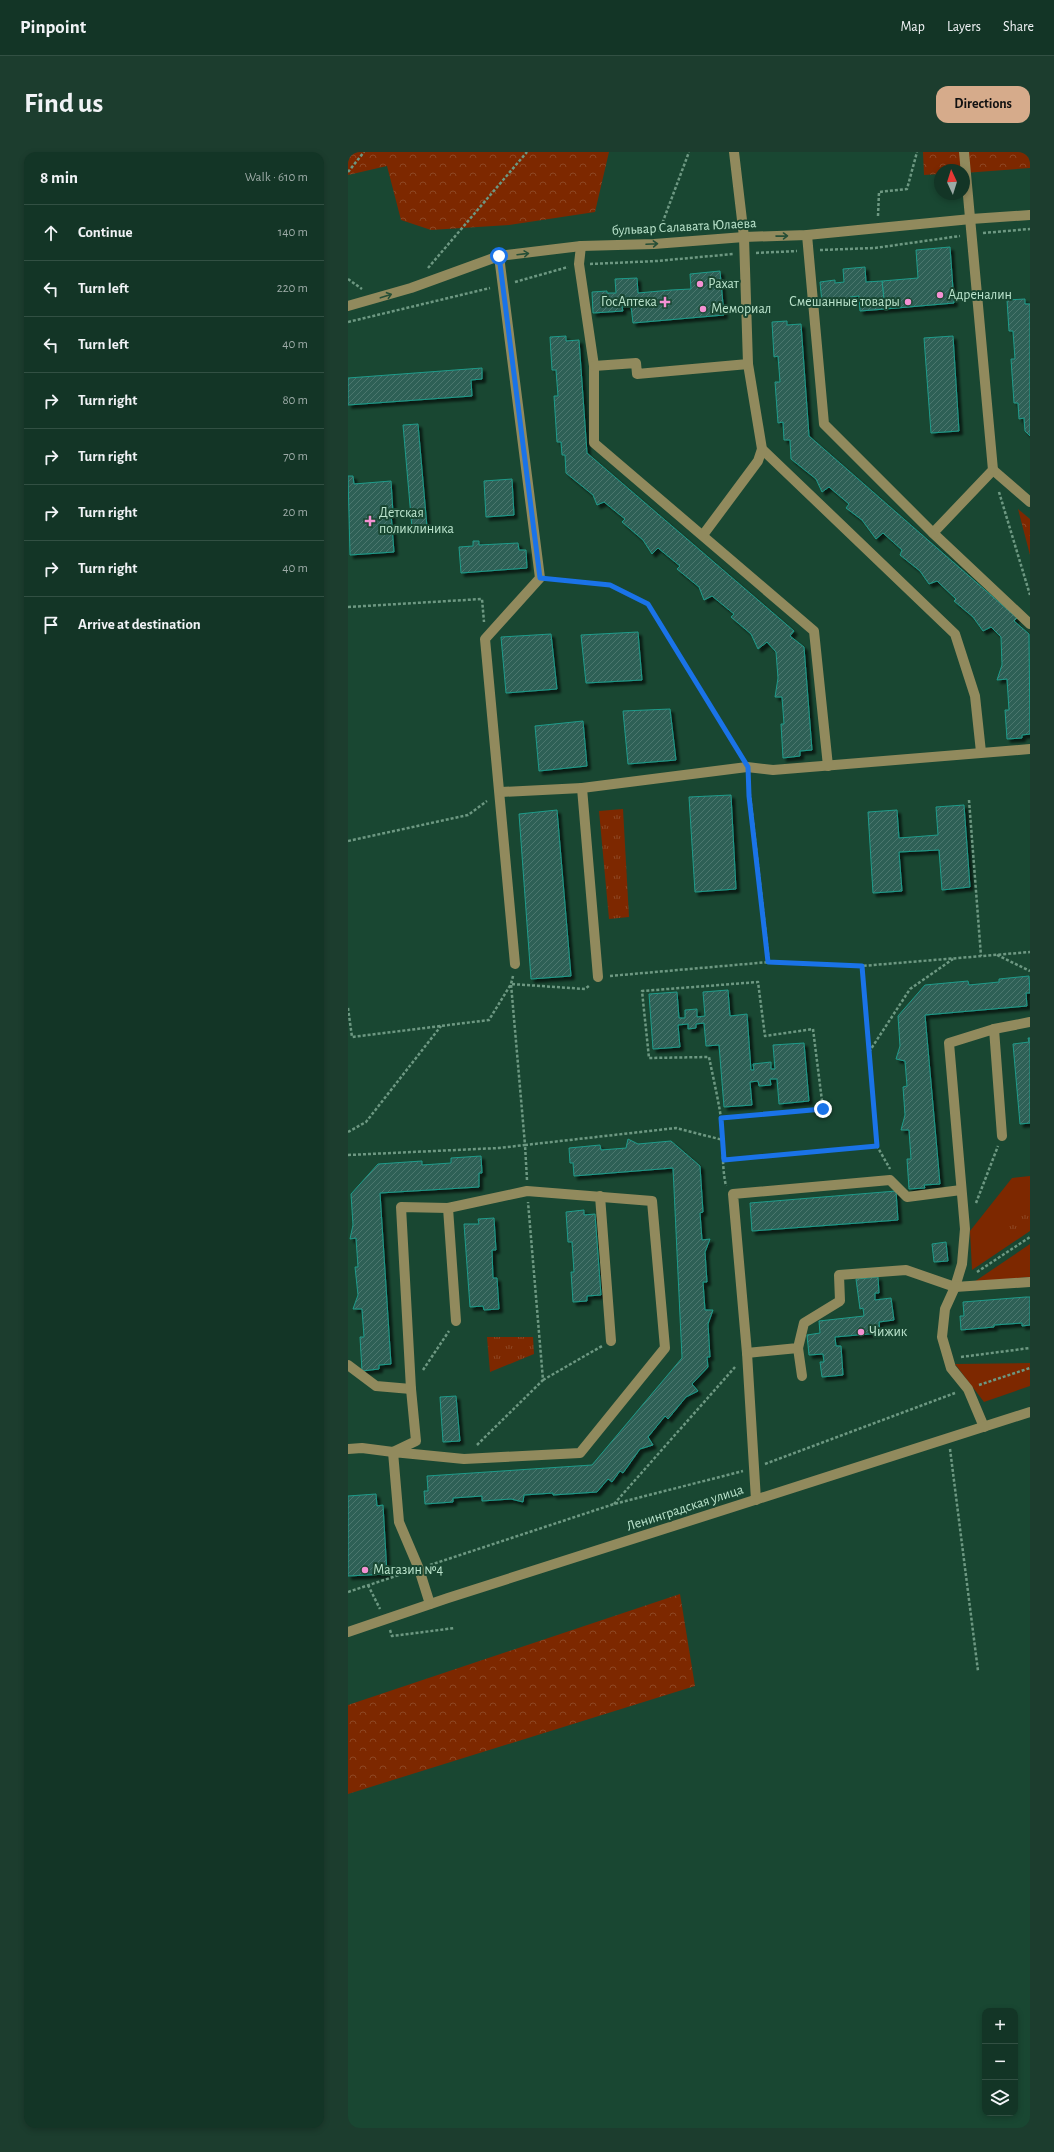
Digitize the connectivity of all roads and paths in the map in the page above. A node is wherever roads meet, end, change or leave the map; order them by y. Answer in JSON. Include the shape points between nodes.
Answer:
{"nodes":[{"id":1,"x":364,"y":152,"type":"edge"},
{"id":2,"x":527,"y":152,"type":"edge"},
{"id":3,"x":689,"y":152,"type":"edge"},
{"id":4,"x":734,"y":152,"type":"edge"},
{"id":5,"x":917,"y":152,"type":"edge"},
{"id":6,"x":964,"y":152,"type":"edge"},
{"id":7,"x":348,"y":172,"type":"edge"},
{"id":8,"x":1030,"y":215,"type":"edge"},
{"id":9,"x":971,"y":219,"type":"junction"},
{"id":10,"x":876,"y":228,"type":"junction"},
{"id":11,"x":1030,"y":230,"type":"edge"},
{"id":12,"x":970,"y":234,"type":"junction"},
{"id":13,"x":807,"y":236,"type":"junction"},
{"id":14,"x":744,"y":237,"type":"junction"},
{"id":15,"x":654,"y":244,"type":"junction"},
{"id":16,"x":581,"y":246,"type":"junction"},
{"id":17,"x":808,"y":251,"type":"junction"},
{"id":18,"x":743,"y":253,"type":"junction"},
{"id":19,"x":499,"y":256,"type":"junction"},
{"id":20,"x":578,"y":264,"type":"junction"},
{"id":21,"x":426,"y":270,"type":"dead end"},
{"id":22,"x":504,"y":285,"type":"junction"},
{"id":23,"x":348,"y":306,"type":"edge"},
{"id":24,"x":348,"y":322,"type":"edge"},
{"id":25,"x":748,"y":364,"type":"junction"},
{"id":26,"x":594,"y":366,"type":"junction"},
{"id":27,"x":762,"y":449,"type":"junction"},
{"id":28,"x":993,"y":470,"type":"junction"},
{"id":29,"x":1030,"y":502,"type":"edge"},
{"id":30,"x":933,"y":534,"type":"junction"},
{"id":31,"x":703,"y":535,"type":"junction"},
{"id":32,"x":540,"y":578,"type":"junction"},
{"id":33,"x":1030,"y":595,"type":"edge"},
{"id":34,"x":348,"y":607,"type":"edge"},
{"id":35,"x":1030,"y":624,"type":"edge"},
{"id":36,"x":485,"y":638,"type":"junction"},
{"id":37,"x":1030,"y":749,"type":"edge"},
{"id":38,"x":981,"y":752,"type":"junction"},
{"id":39,"x":828,"y":766,"type":"junction"},
{"id":40,"x":748,"y":767,"type":"junction"},
{"id":41,"x":582,"y":788,"type":"junction"},
{"id":42,"x":501,"y":792,"type":"junction"},
{"id":43,"x":969,"y":800,"type":"dead end"},
{"id":44,"x":348,"y":841,"type":"edge"},
{"id":45,"x":1030,"y":952,"type":"edge"},
{"id":46,"x":996,"y":955,"type":"junction"},
{"id":47,"x":981,"y":956,"type":"junction"},
{"id":48,"x":953,"y":959,"type":"junction"},
{"id":49,"x":768,"y":962,"type":"junction"},
{"id":50,"x":516,"y":964,"type":"dead end"},
{"id":51,"x":862,"y":966,"type":"junction"},
{"id":52,"x":1030,"y":971,"type":"edge"},
{"id":53,"x":598,"y":977,"type":"junction"},
{"id":54,"x":511,"y":984,"type":"junction"},
{"id":55,"x":348,"y":1008,"type":"edge"},
{"id":56,"x":1030,"y":1022,"type":"edge"},
{"id":57,"x":441,"y":1026,"type":"junction"},
{"id":58,"x":994,"y":1029,"type":"junction"},
{"id":59,"x":869,"y":1052,"type":"junction"},
{"id":60,"x":721,"y":1118,"type":"junction"},
{"id":61,"x":348,"y":1132,"type":"edge"},
{"id":62,"x":1002,"y":1136,"type":"joint"},
{"id":63,"x":723,"y":1140,"type":"junction"},
{"id":64,"x":525,"y":1145,"type":"junction"},
{"id":65,"x":877,"y":1146,"type":"junction"},
{"id":66,"x":348,"y":1155,"type":"edge"},
{"id":67,"x":724,"y":1160,"type":"junction"},
{"id":68,"x":892,"y":1171,"type":"dead end"},
{"id":69,"x":961,"y":1190,"type":"junction"},
{"id":70,"x":527,"y":1191,"type":"junction"},
{"id":71,"x":732,"y":1194,"type":"junction"},
{"id":72,"x":600,"y":1196,"type":"junction"},
{"id":73,"x":448,"y":1208,"type":"junction"},
{"id":74,"x":974,"y":1208,"type":"dead end"},
{"id":75,"x":1030,"y":1237,"type":"edge"},
{"id":76,"x":974,"y":1275,"type":"dead end"},
{"id":77,"x":1030,"y":1282,"type":"edge"},
{"id":78,"x":955,"y":1288,"type":"junction"},
{"id":79,"x":456,"y":1321,"type":"joint"},
{"id":80,"x":611,"y":1340,"type":"joint"},
{"id":81,"x":798,"y":1348,"type":"junction"},
{"id":82,"x":1030,"y":1348,"type":"edge"},
{"id":83,"x":747,"y":1353,"type":"junction"},
{"id":84,"x":949,"y":1359,"type":"junction"},
{"id":85,"x":348,"y":1365,"type":"edge"},
{"id":86,"x":1030,"y":1368,"type":"edge"},
{"id":87,"x":802,"y":1376,"type":"dead end"},
{"id":88,"x":543,"y":1380,"type":"junction"},
{"id":89,"x":411,"y":1389,"type":"junction"},
{"id":90,"x":968,"y":1389,"type":"junction"},
{"id":91,"x":1030,"y":1412,"type":"edge"},
{"id":92,"x":984,"y":1426,"type":"junction"},
{"id":93,"x":949,"y":1439,"type":"junction"},
{"id":94,"x":348,"y":1449,"type":"edge"},
{"id":95,"x":393,"y":1452,"type":"junction"},
{"id":96,"x":464,"y":1459,"type":"junction"},
{"id":97,"x":753,"y":1469,"type":"junction"},
{"id":98,"x":756,"y":1500,"type":"junction"},
{"id":99,"x":614,"y":1504,"type":"junction"},
{"id":100,"x":420,"y":1569,"type":"junction"},
{"id":101,"x":348,"y":1592,"type":"edge"},
{"id":102,"x":430,"y":1604,"type":"junction"},
{"id":103,"x":348,"y":1632,"type":"edge"},
{"id":104,"x":978,"y":1671,"type":"dead end"}],
"edges":[{"from":1,"to":7,"type":"path"},
{"from":2,"to":21,"type":"path"},
{"from":3,"to":15,"type":"path"},
{"from":4,"to":14,"type":"street"},
{"from":5,"to":10,"type":"path","via":[[907,189],[880,192]]},
{"from":6,"to":9,"type":"street"},
{"from":8,"to":9,"type":"street","name":"бульвар Салавата Юлаева"},
{"from":9,"to":10,"type":"street","name":"бульвар Салавата Юлаева"},
{"from":9,"to":12,"type":"street"},
{"from":10,"to":13,"type":"street","name":"бульвар Салавата Юлаева"},
{"from":11,"to":12,"type":"path"},
{"from":12,"to":17,"type":"path","via":[[875,248]]},
{"from":12,"to":28,"type":"street"},
{"from":14,"to":13,"type":"street","name":"бульвар Салавата Юлаева","one_way":true},
{"from":13,"to":17,"type":"street"},
{"from":14,"to":15,"type":"street","name":"бульвар Салавата Юлаева"},
{"from":14,"to":18,"type":"street"},
{"from":16,"to":15,"type":"street","name":"бульвар Салавата Юлаева","one_way":true},
{"from":19,"to":16,"type":"street","name":"бульвар Салавата Юлаева","one_way":true},
{"from":16,"to":20,"type":"street"},
{"from":17,"to":18,"type":"path"},
{"from":17,"to":30,"type":"street","via":[[824,424]]},
{"from":18,"to":20,"type":"path","via":[[657,261]]},
{"from":18,"to":25,"type":"street"},
{"from":19,"to":22,"type":"street"},
{"from":23,"to":19,"type":"street","name":"бульвар Салавата Юлаева","one_way":true,"via":[[411,288]]},
{"from":20,"to":22,"type":"path"},
{"from":20,"to":26,"type":"street"},
{"from":22,"to":24,"type":"path"},
{"from":22,"to":32,"type":"street"},
{"from":25,"to":26,"type":"street","via":[[637,374],[636,363]]},
{"from":25,"to":27,"type":"street"},
{"from":26,"to":31,"type":"street","via":[[594,443]]},
{"from":27,"to":31,"type":"street","via":[[758,461]]},
{"from":27,"to":38,"type":"street","via":[[955,634],[975,696]]},
{"from":28,"to":29,"type":"street"},
{"from":28,"to":30,"type":"street"},
{"from":28,"to":33,"type":"path"},
{"from":30,"to":35,"type":"street"},
{"from":31,"to":39,"type":"street","via":[[814,631]]},
{"from":32,"to":36,"type":"street"},
{"from":32,"to":40,"type":"path","via":[[610,585],[648,604]]},
{"from":34,"to":36,"type":"path","via":[[482,599]]},
{"from":36,"to":42,"type":"street"},
{"from":37,"to":38,"type":"street"},
{"from":38,"to":39,"type":"street"},
{"from":39,"to":40,"type":"street","via":[[773,770]]},
{"from":40,"to":41,"type":"street"},
{"from":40,"to":49,"type":"path"},
{"from":41,"to":42,"type":"street"},
{"from":41,"to":53,"type":"street"},
{"from":42,"to":44,"type":"path","via":[[468,815]]},
{"from":42,"to":50,"type":"street"},
{"from":43,"to":47,"type":"path"},
{"from":45,"to":46,"type":"path"},
{"from":46,"to":47,"type":"path"},
{"from":46,"to":52,"type":"path"},
{"from":47,"to":48,"type":"path"},
{"from":48,"to":51,"type":"path"},
{"from":48,"to":59,"type":"path","via":[[910,989]]},
{"from":49,"to":51,"type":"path"},
{"from":49,"to":53,"type":"path"},
{"from":51,"to":59,"type":"path"},
{"from":53,"to":54,"type":"path","via":[[585,990]]},
{"from":54,"to":57,"type":"path","via":[[489,1020]]},
{"from":54,"to":64,"type":"path"},
{"from":55,"to":57,"type":"path","via":[[352,1037]]},
{"from":56,"to":58,"type":"street"},
{"from":57,"to":61,"type":"path","via":[[366,1122]]},
{"from":58,"to":62,"type":"street"},
{"from":58,"to":69,"type":"street","via":[[949,1043]]},
{"from":59,"to":65,"type":"path"},
{"from":60,"to":60,"type":"path","via":[[709,1057],[649,1058],[642,991],[758,982],[765,1036],[813,1030],[823,1109]]},
{"from":60,"to":63,"type":"path"},
{"from":62,"to":74,"type":"path"},
{"from":63,"to":64,"type":"path","via":[[676,1128]]},
{"from":63,"to":67,"type":"path"},
{"from":64,"to":66,"type":"path"},
{"from":64,"to":70,"type":"path"},
{"from":65,"to":67,"type":"path"},
{"from":65,"to":68,"type":"path"},
{"from":67,"to":71,"type":"path","via":[[723,1170],[727,1187]]},
{"from":69,"to":71,"type":"street","via":[[907,1196],[890,1180]]},
{"from":69,"to":78,"type":"street","via":[[965,1229],[962,1264]]},
{"from":70,"to":72,"type":"street"},
{"from":70,"to":73,"type":"street"},
{"from":70,"to":88,"type":"path"},
{"from":71,"to":83,"type":"street"},
{"from":72,"to":80,"type":"street"},
{"from":72,"to":96,"type":"street","via":[[652,1201],[665,1348],[580,1453]]},
{"from":73,"to":79,"type":"street"},
{"from":73,"to":89,"type":"street","via":[[402,1207]]},
{"from":75,"to":76,"type":"path"},
{"from":77,"to":78,"type":"street"},
{"from":78,"to":81,"type":"street","via":[[906,1270],[839,1276],[840,1301],[804,1323]]},
{"from":78,"to":84,"type":"street","via":[[945,1309],[942,1337]]},
{"from":79,"to":89,"type":"path"},
{"from":80,"to":88,"type":"path"},
{"from":81,"to":83,"type":"street"},
{"from":81,"to":87,"type":"street"},
{"from":82,"to":84,"type":"path"},
{"from":83,"to":97,"type":"street"},
{"from":83,"to":99,"type":"path"},
{"from":84,"to":90,"type":"street","via":[[951,1368]]},
{"from":85,"to":89,"type":"street","via":[[376,1386]]},
{"from":86,"to":90,"type":"path"},
{"from":88,"to":96,"type":"path"},
{"from":89,"to":95,"type":"street","via":[[416,1441]]},
{"from":90,"to":92,"type":"street"},
{"from":90,"to":97,"type":"path"},
{"from":91,"to":92,"type":"street","name":"Ленинградская улица"},
{"from":92,"to":93,"type":"street","name":"Ленинградская улица"},
{"from":93,"to":98,"type":"street","name":"Ленинградская улица"},
{"from":93,"to":104,"type":"path"},
{"from":94,"to":95,"type":"street"},
{"from":95,"to":96,"type":"street"},
{"from":95,"to":100,"type":"street","via":[[399,1522]]},
{"from":97,"to":98,"type":"street"},
{"from":97,"to":99,"type":"path"},
{"from":98,"to":102,"type":"street","name":"Ленинградская улица"},
{"from":99,"to":100,"type":"path"},
{"from":100,"to":101,"type":"path"},
{"from":100,"to":102,"type":"street"},
{"from":102,"to":103,"type":"street","name":"Ленинградская улица"}]}
